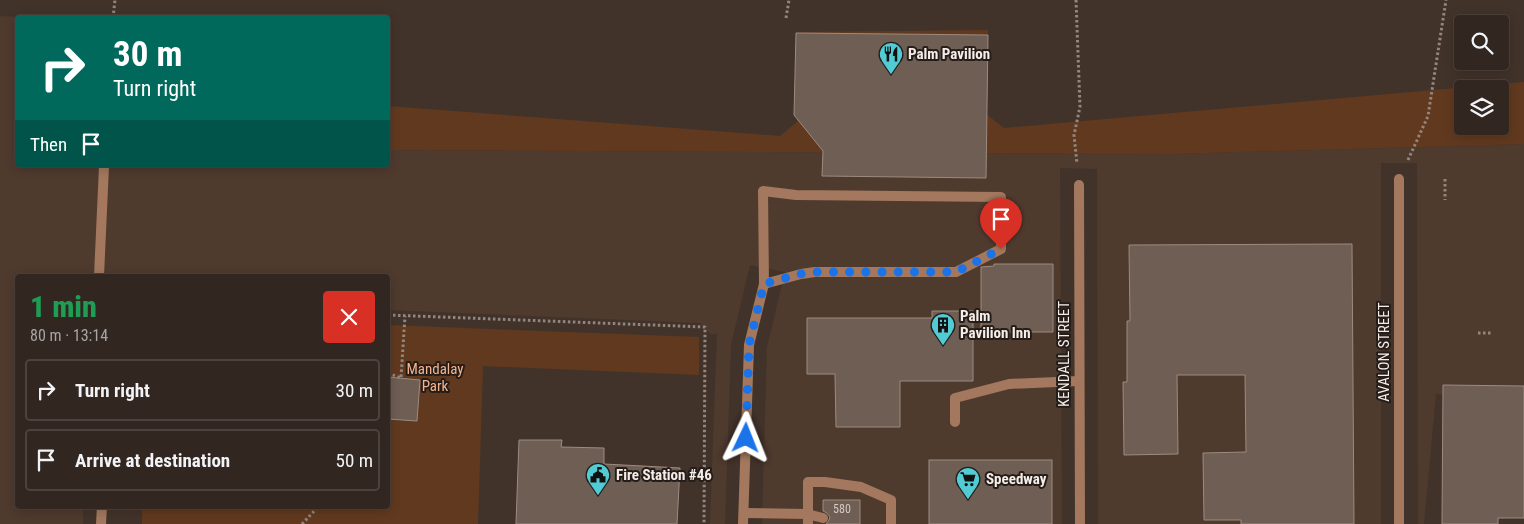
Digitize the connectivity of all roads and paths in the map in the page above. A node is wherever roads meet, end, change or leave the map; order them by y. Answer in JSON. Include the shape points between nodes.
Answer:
{"nodes":[{"id":1,"x":115,"y":0,"type":"edge"},
{"id":2,"x":789,"y":0,"type":"edge"},
{"id":3,"x":1076,"y":0,"type":"edge"},
{"id":4,"x":1446,"y":0,"type":"edge"},
{"id":5,"x":113,"y":15,"type":"edge"},
{"id":6,"x":786,"y":18,"type":"dead end"},
{"id":7,"x":104,"y":167,"type":"edge"},
{"id":8,"x":1399,"y":179,"type":"joint"},
{"id":9,"x":1445,"y":179,"type":"dead end"},
{"id":10,"x":1079,"y":185,"type":"joint"},
{"id":11,"x":1445,"y":200,"type":"dead end"},
{"id":12,"x":99,"y":274,"type":"edge"},
{"id":13,"x":764,"y":284,"type":"junction"},
{"id":14,"x":390,"y":316,"type":"edge"},
{"id":15,"x":405,"y":316,"type":"junction"},
{"id":16,"x":1478,"y":333,"type":"dead end"},
{"id":17,"x":1493,"y":333,"type":"dead end"},
{"id":18,"x":390,"y":374,"type":"edge"},
{"id":19,"x":1080,"y":381,"type":"junction"},
{"id":20,"x":955,"y":422,"type":"dead end"},
{"id":21,"x":102,"y":509,"type":"edge"},
{"id":22,"x":316,"y":509,"type":"edge"},
{"id":23,"x":744,"y":513,"type":"junction"},
{"id":24,"x":823,"y":518,"type":"dead end"},
{"id":25,"x":808,"y":519,"type":"edge"},
{"id":26,"x":101,"y":524,"type":"edge"},
{"id":27,"x":302,"y":524,"type":"edge"},
{"id":28,"x":704,"y":524,"type":"edge"},
{"id":29,"x":744,"y":524,"type":"edge"},
{"id":30,"x":891,"y":524,"type":"edge"},
{"id":31,"x":1080,"y":524,"type":"edge"},
{"id":32,"x":1399,"y":524,"type":"edge"}],
"edges":[{"from":1,"to":5,"type":"path"},
{"from":2,"to":6,"type":"path"},
{"from":3,"to":10,"type":"path","via":[[1080,107],[1074,135]]},
{"from":4,"to":8,"type":"path","via":[[1428,116]]},
{"from":7,"to":12,"type":"street"},
{"from":8,"to":32,"type":"street","name":"AVALON STREET"},
{"from":9,"to":11,"type":"path"},
{"from":10,"to":19,"type":"street","name":"KENDALL STREET"},
{"from":13,"to":13,"type":"street","via":[[763,191],[796,196],[1001,197],[1001,249],[956,272],[815,272]]},
{"from":13,"to":23,"type":"street","via":[[749,345]]},
{"from":14,"to":15,"type":"path"},
{"from":15,"to":18,"type":"path","via":[[401,378]]},
{"from":15,"to":28,"type":"path","via":[[705,328]]},
{"from":16,"to":17,"type":"path"},
{"from":19,"to":20,"type":"street","via":[[1009,384],[956,398]]},
{"from":19,"to":31,"type":"street","name":"KENDALL STREET"},
{"from":21,"to":26,"type":"street"},
{"from":22,"to":27,"type":"path"},
{"from":23,"to":25,"type":"street"},
{"from":23,"to":29,"type":"street"},
{"from":24,"to":25,"type":"street"},
{"from":25,"to":30,"type":"street","via":[[808,482],[825,482],[862,487],[891,500]]}]}
